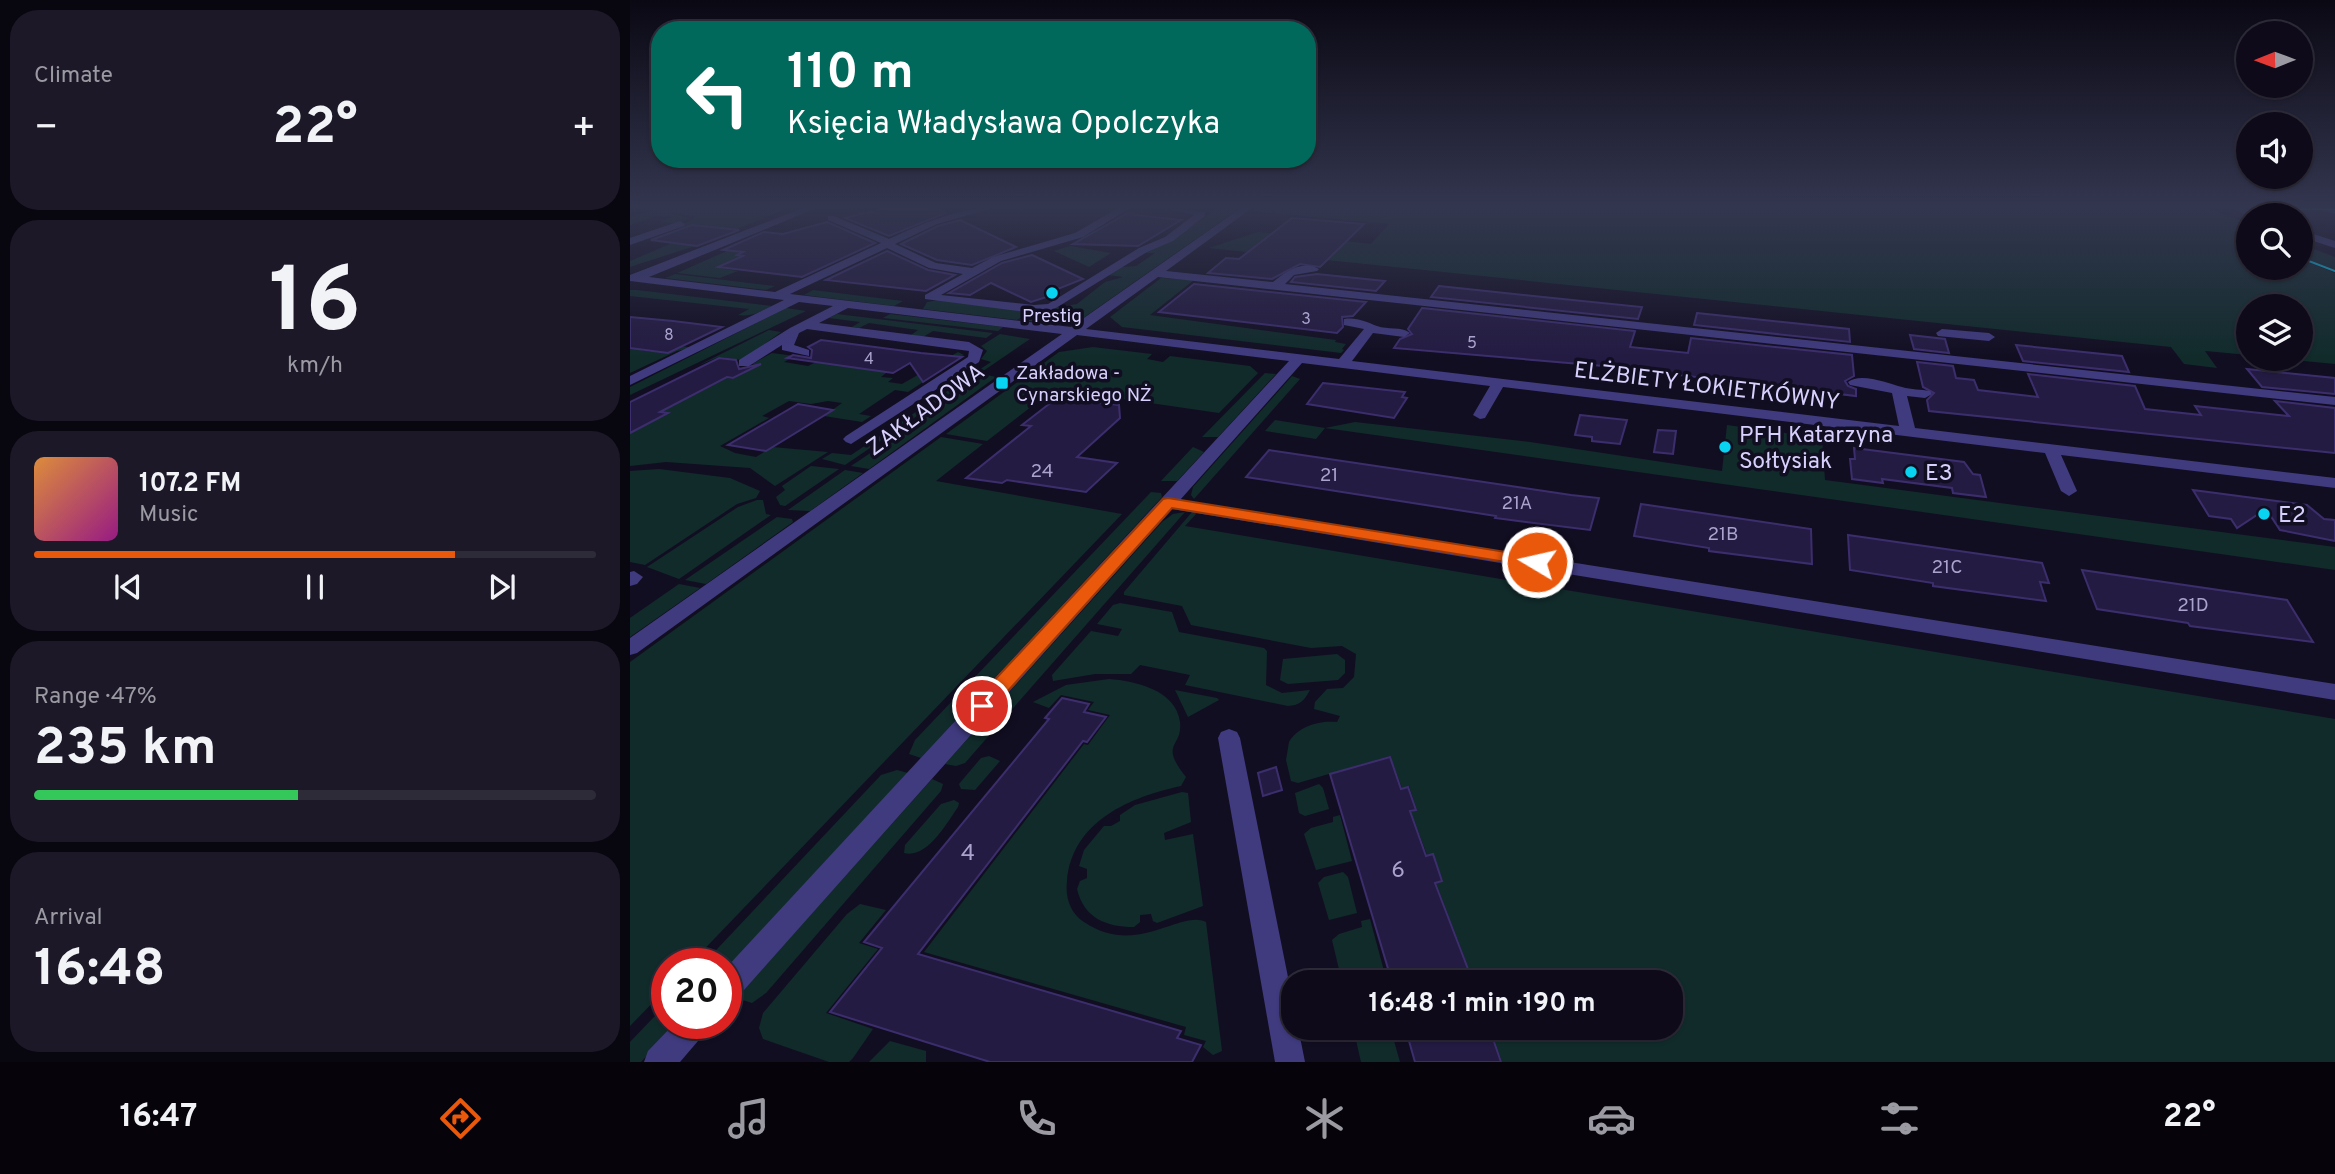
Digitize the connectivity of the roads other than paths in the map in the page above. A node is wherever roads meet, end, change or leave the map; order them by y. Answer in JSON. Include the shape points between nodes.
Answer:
{"nodes":[{"id":1,"x":686,"y":258,"type":"edge"},
{"id":2,"x":862,"y":258,"type":"edge"},
{"id":3,"x":916,"y":258,"type":"edge"},
{"id":4,"x":1002,"y":258,"type":"edge"},
{"id":5,"x":1131,"y":258,"type":"edge"},
{"id":6,"x":1176,"y":258,"type":"edge"},
{"id":7,"x":1313,"y":269,"type":"dead end"},
{"id":8,"x":974,"y":272,"type":"junction"},
{"id":9,"x":1154,"y":273,"type":"junction"},
{"id":10,"x":631,"y":279,"type":"edge"},
{"id":11,"x":1275,"y":287,"type":"junction"},
{"id":12,"x":776,"y":296,"type":"junction"},
{"id":13,"x":929,"y":297,"type":"junction"},
{"id":14,"x":798,"y":298,"type":"junction"},
{"id":15,"x":846,"y":304,"type":"junction"},
{"id":16,"x":905,"y":311,"type":"junction"},
{"id":17,"x":1348,"y":322,"type":"dead end"},
{"id":18,"x":799,"y":328,"type":"junction"},
{"id":19,"x":1370,"y":329,"type":"junction"},
{"id":20,"x":1073,"y":332,"type":"junction"},
{"id":21,"x":1404,"y":333,"type":"dead end"},
{"id":22,"x":1942,"y":333,"type":"dead end"},
{"id":23,"x":1965,"y":335,"type":"junction"},
{"id":24,"x":1989,"y":337,"type":"dead end"},
{"id":25,"x":681,"y":342,"type":"dead end"},
{"id":26,"x":705,"y":345,"type":"junction"},
{"id":27,"x":804,"y":353,"type":"dead end"},
{"id":28,"x":1298,"y":359,"type":"junction"},
{"id":29,"x":744,"y":363,"type":"dead end"},
{"id":30,"x":1976,"y":363,"type":"junction"},
{"id":31,"x":1342,"y":364,"type":"junction"},
{"id":32,"x":630,"y":382,"type":"edge"},
{"id":33,"x":1855,"y":382,"type":"dead end"},
{"id":34,"x":1498,"y":383,"type":"junction"},
{"id":35,"x":1899,"y":391,"type":"junction"},
{"id":36,"x":1925,"y":394,"type":"dead end"},
{"id":37,"x":2335,"y":401,"type":"edge"},
{"id":38,"x":1480,"y":415,"type":"dead end"},
{"id":39,"x":1908,"y":432,"type":"junction"},
{"id":40,"x":850,"y":439,"type":"dead end"},
{"id":41,"x":2052,"y":449,"type":"junction"},
{"id":42,"x":2335,"y":484,"type":"edge"},
{"id":43,"x":2069,"y":491,"type":"dead end"},
{"id":44,"x":1168,"y":503,"type":"junction"},
{"id":45,"x":630,"y":648,"type":"edge"},
{"id":46,"x":2335,"y":692,"type":"edge"},
{"id":47,"x":1229,"y":738,"type":"dead end"},
{"id":48,"x":742,"y":971,"type":"edge"},
{"id":49,"x":680,"y":1039,"type":"edge"},
{"id":50,"x":659,"y":1062,"type":"edge"},
{"id":51,"x":1290,"y":1062,"type":"edge"}],
"edges":[{"from":1,"to":10,"type":"street"},
{"from":2,"to":12,"type":"street"},
{"from":3,"to":8,"type":"street","via":[[933,266]]},
{"from":4,"to":8,"type":"street"},
{"from":5,"to":13,"type":"street","via":[[1055,305],[1034,309]]},
{"from":6,"to":9,"type":"street","name":"ZAKŁADOWA"},
{"from":7,"to":11,"type":"street","via":[[1291,272]]},
{"from":8,"to":13,"type":"street"},
{"from":9,"to":11,"type":"street"},
{"from":9,"to":20,"type":"street","name":"ZAKŁADOWA"},
{"from":10,"to":12,"type":"street","name":"ELŻBIETY ŁOKIETKÓWNY"},
{"from":11,"to":30,"type":"street"},
{"from":12,"to":14,"type":"street","name":"ELŻBIETY ŁOKIETKÓWNY"},
{"from":13,"to":16,"type":"street"},
{"from":14,"to":15,"type":"street","name":"ELŻBIETY ŁOKIETKÓWNY"},
{"from":14,"to":26,"type":"street"},
{"from":15,"to":16,"type":"street","name":"ELŻBIETY ŁOKIETKÓWNY"},
{"from":15,"to":18,"type":"street"},
{"from":16,"to":20,"type":"street","name":"ELŻBIETY ŁOKIETKÓWNY"},
{"from":17,"to":19,"type":"street","via":[[1366,324]]},
{"from":18,"to":27,"type":"street","via":[[787,347]]},
{"from":18,"to":29,"type":"street"},
{"from":18,"to":40,"type":"street","via":[[976,350],[974,359]]},
{"from":19,"to":21,"type":"street"},
{"from":19,"to":31,"type":"street"},
{"from":20,"to":28,"type":"street","name":"ELŻBIETY ŁOKIETKÓWNY"},
{"from":20,"to":45,"type":"street","name":"ZAKŁADOWA"},
{"from":22,"to":23,"type":"street"},
{"from":23,"to":24,"type":"street"},
{"from":23,"to":30,"type":"street"},
{"from":25,"to":26,"type":"street"},
{"from":26,"to":32,"type":"street"},
{"from":28,"to":31,"type":"street","name":"ELŻBIETY ŁOKIETKÓWNY"},
{"from":28,"to":44,"type":"street"},
{"from":30,"to":37,"type":"street"},
{"from":31,"to":34,"type":"street","name":"ELŻBIETY ŁOKIETKÓWNY"},
{"from":33,"to":35,"type":"street"},
{"from":34,"to":38,"type":"street"},
{"from":34,"to":39,"type":"street","name":"ELŻBIETY ŁOKIETKÓWNY"},
{"from":35,"to":36,"type":"street"},
{"from":35,"to":39,"type":"street"},
{"from":39,"to":41,"type":"street","name":"ELŻBIETY ŁOKIETKÓWNY"},
{"from":41,"to":42,"type":"street","name":"ELŻBIETY ŁOKIETKÓWNY"},
{"from":41,"to":43,"type":"street"},
{"from":44,"to":46,"type":"street"},
{"from":44,"to":48,"type":"street"},
{"from":47,"to":51,"type":"street"},
{"from":49,"to":50,"type":"street"}]}
